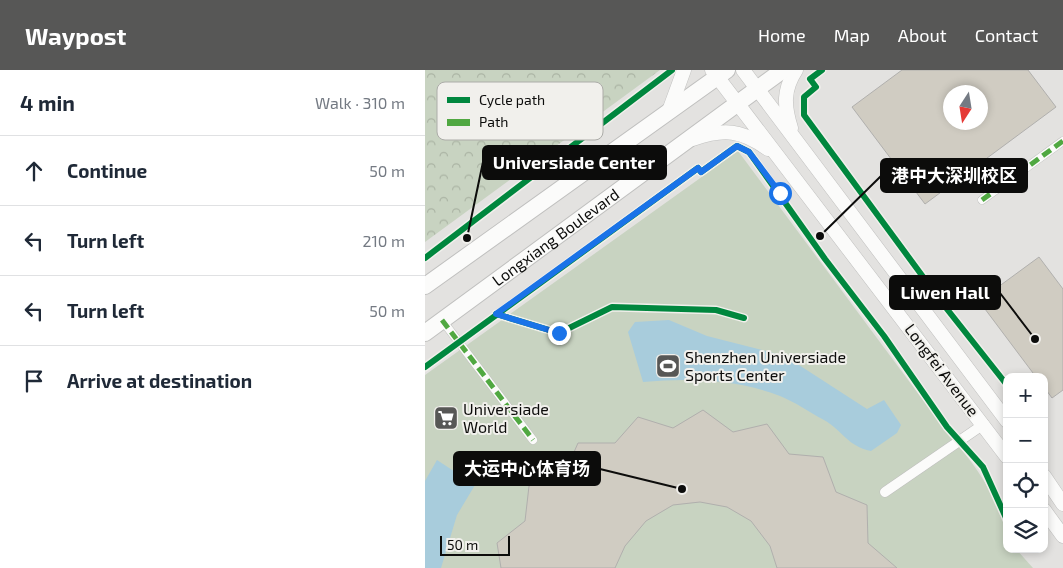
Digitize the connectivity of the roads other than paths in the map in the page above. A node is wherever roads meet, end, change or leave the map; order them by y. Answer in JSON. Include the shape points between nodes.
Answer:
{"nodes":[{"id":1,"x":684,"y":70,"type":"edge"},
{"id":2,"x":743,"y":70,"type":"edge"},
{"id":3,"x":783,"y":70,"type":"edge"},
{"id":4,"x":796,"y":70,"type":"edge"},
{"id":5,"x":719,"y":72,"type":"edge"},
{"id":6,"x":757,"y":89,"type":"junction"},
{"id":7,"x":738,"y":103,"type":"junction"},
{"id":8,"x":669,"y":111,"type":"junction"},
{"id":9,"x":794,"y":138,"type":"junction"},
{"id":10,"x":687,"y":141,"type":"junction"},
{"id":11,"x":1063,"y":141,"type":"edge"},
{"id":12,"x":778,"y":156,"type":"junction"},
{"id":13,"x":982,"y":200,"type":"dead end"},
{"id":14,"x":425,"y":286,"type":"edge"},
{"id":15,"x":442,"y":320,"type":"junction"},
{"id":16,"x":425,"y":333,"type":"edge"},
{"id":17,"x":1005,"y":418,"type":"edge"},
{"id":18,"x":983,"y":424,"type":"junction"},
{"id":19,"x":533,"y":440,"type":"dead end"},
{"id":20,"x":1003,"y":452,"type":"edge"},
{"id":21,"x":1048,"y":482,"type":"edge"},
{"id":22,"x":885,"y":492,"type":"dead end"},
{"id":23,"x":1063,"y":504,"type":"edge"},
{"id":24,"x":1048,"y":515,"type":"edge"},
{"id":25,"x":1063,"y":536,"type":"edge"}],
"edges":[{"from":1,"to":8,"type":"main road"},
{"from":2,"to":6,"type":"main road","name":"Longfei Avenue"},
{"from":3,"to":6,"type":"main road","name":"Longxiang Boulevard"},
{"from":4,"to":9,"type":"main road","via":[[788,85],[785,102]]},
{"from":5,"to":7,"type":"main road","name":"Longfei Avenue"},
{"from":5,"to":8,"type":"main road"},
{"from":6,"to":7,"type":"main road","name":"Longxiang Boulevard"},
{"from":6,"to":9,"type":"main road","name":"Longfei Avenue"},
{"from":7,"to":10,"type":"main road","name":"Longxiang Boulevard"},
{"from":7,"to":12,"type":"main road","name":"Longfei Avenue"},
{"from":8,"to":14,"type":"main road"},
{"from":9,"to":17,"type":"main road","name":"Longfei Avenue"},
{"from":10,"to":12,"type":"main road","via":[[722,131],[735,133],[750,137]]},
{"from":10,"to":15,"type":"main road","name":"Longxiang Boulevard"},
{"from":11,"to":13,"type":"street"},
{"from":12,"to":18,"type":"main road","name":"Longfei Avenue"},
{"from":15,"to":16,"type":"main road","name":"Longxiang Boulevard"},
{"from":15,"to":19,"type":"street"},
{"from":18,"to":20,"type":"main road","name":"Longfei Avenue"},
{"from":18,"to":22,"type":"street"},
{"from":21,"to":23,"type":"main road"},
{"from":24,"to":25,"type":"main road"}]}
